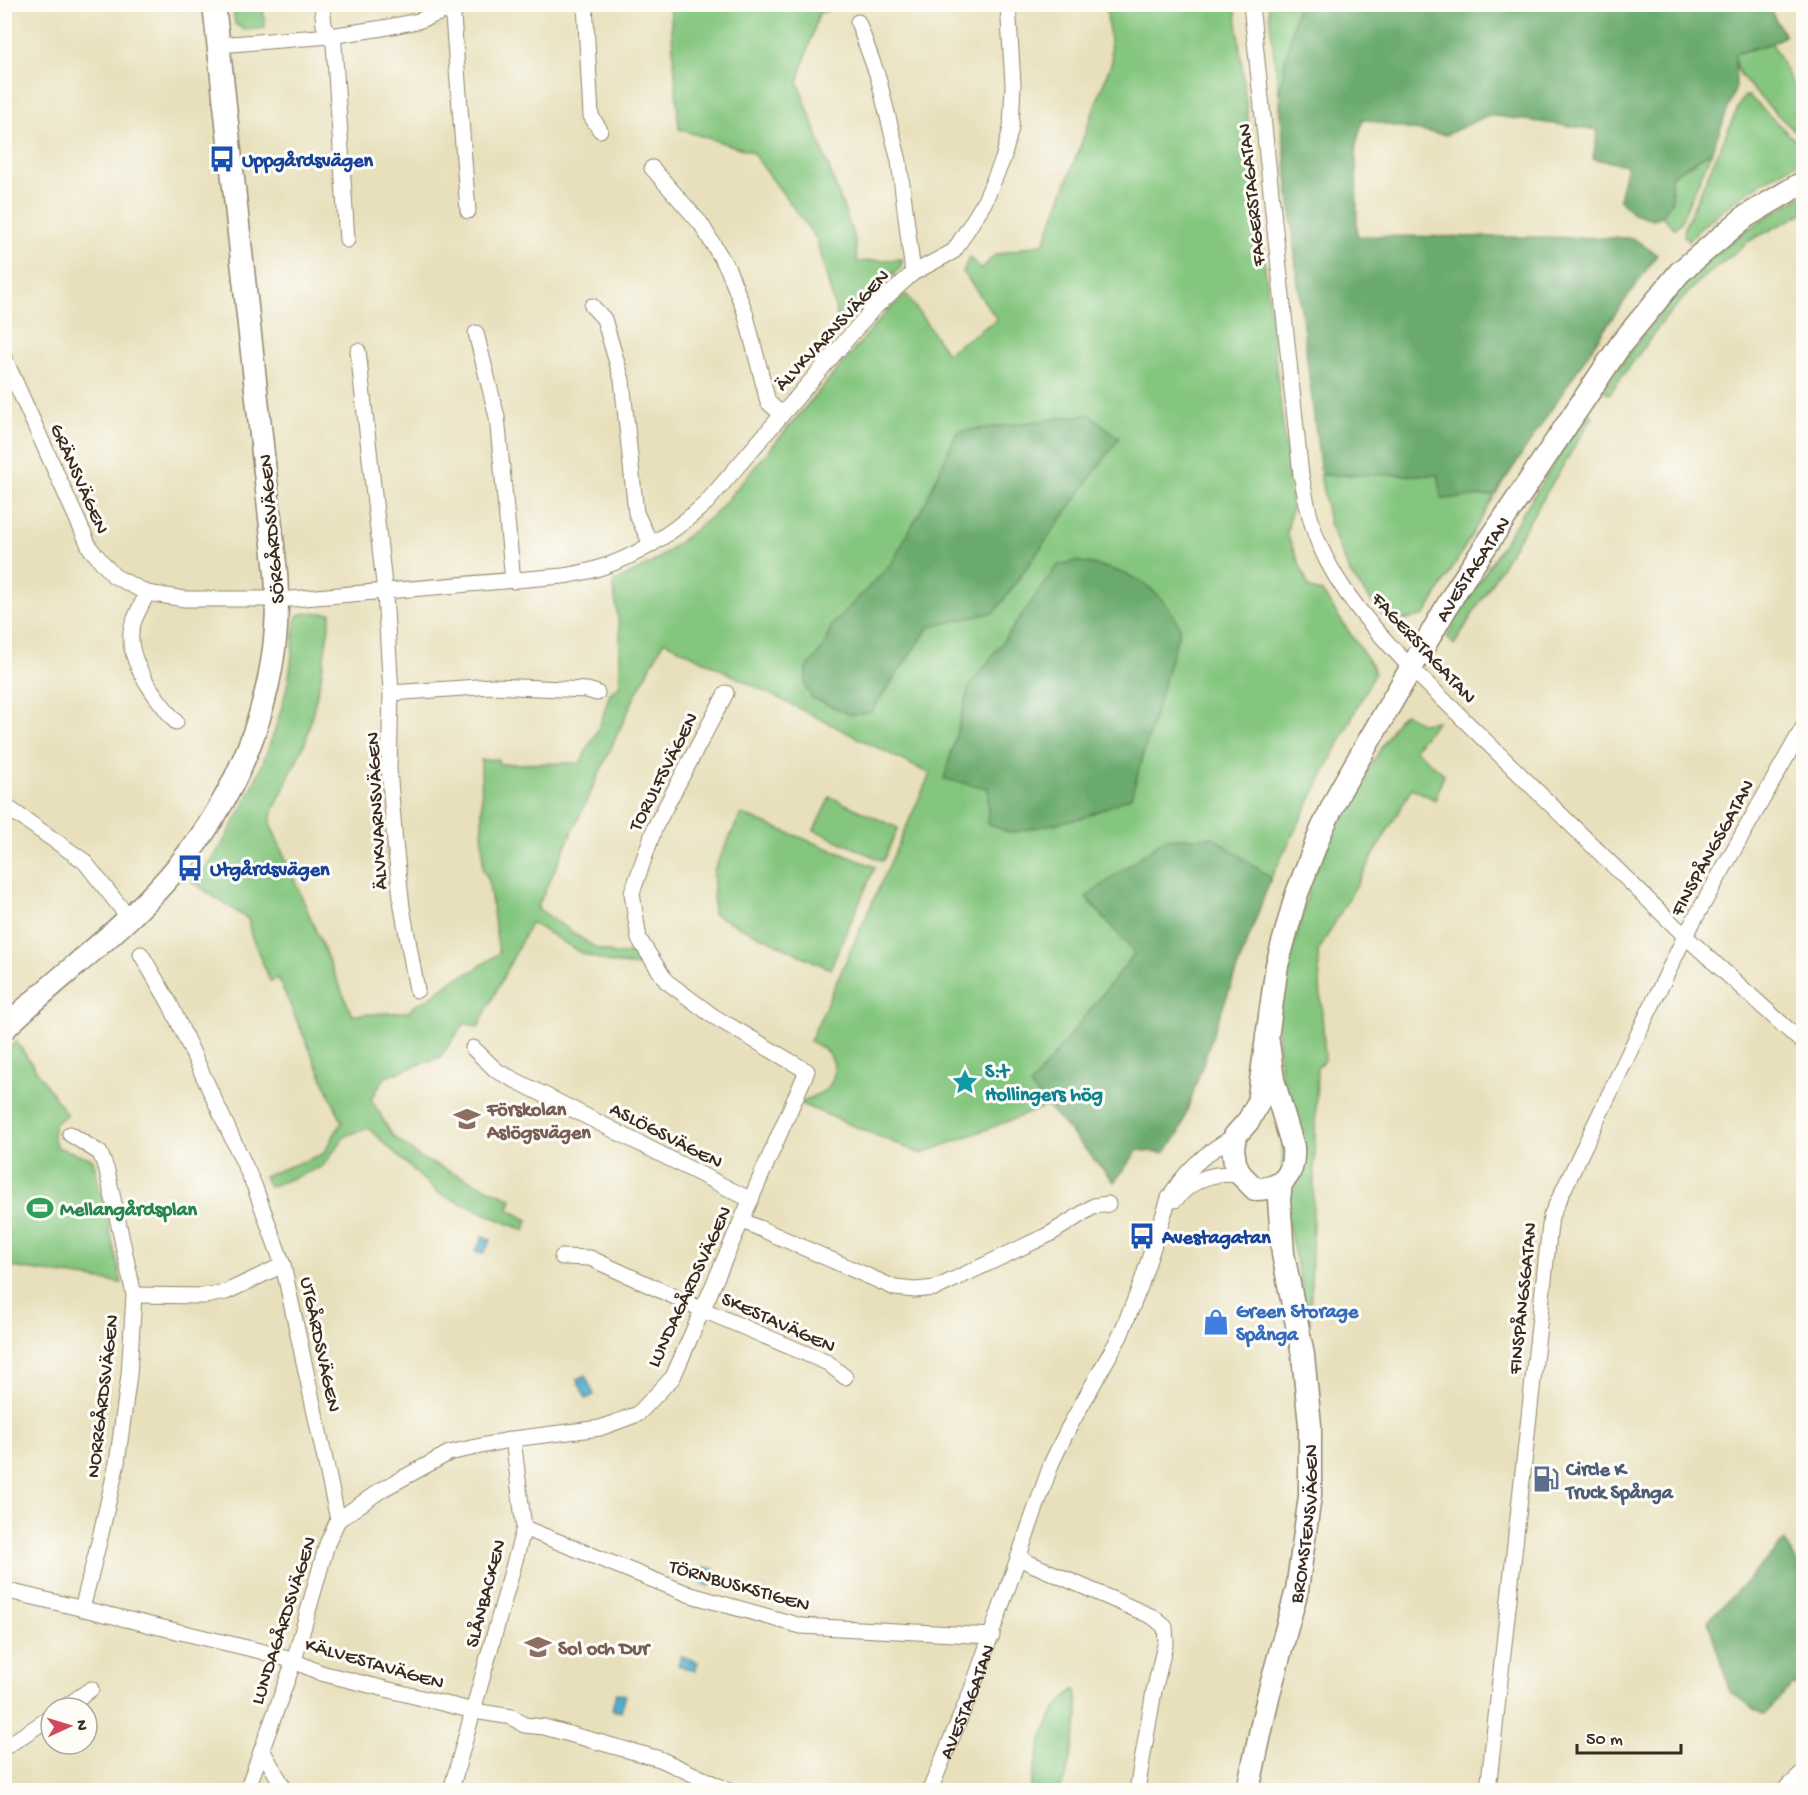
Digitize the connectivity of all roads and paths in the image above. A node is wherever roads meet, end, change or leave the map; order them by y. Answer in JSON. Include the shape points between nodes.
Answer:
{"nodes":[{"id":1,"x":214,"y":4,"type":"edge"},
{"id":2,"x":322,"y":4,"type":"edge"},
{"id":3,"x":585,"y":4,"type":"edge"},
{"id":4,"x":1008,"y":4,"type":"edge"},
{"id":5,"x":1251,"y":4,"type":"edge"},
{"id":6,"x":456,"y":6,"type":"edge"},
{"id":7,"x":858,"y":22,"type":"dead end"},
{"id":8,"x":330,"y":36,"type":"junction"},
{"id":9,"x":219,"y":45,"type":"junction"},
{"id":10,"x":600,"y":130,"type":"dead end"},
{"id":11,"x":652,"y":168,"type":"dead end"},
{"id":12,"x":1803,"y":182,"type":"edge"},
{"id":13,"x":468,"y":211,"type":"dead end"},
{"id":14,"x":347,"y":240,"type":"dead end"},
{"id":15,"x":914,"y":273,"type":"junction"},
{"id":16,"x":592,"y":306,"type":"dead end"},
{"id":17,"x":476,"y":333,"type":"dead end"},
{"id":18,"x":358,"y":351,"type":"dead end"},
{"id":19,"x":4,"y":357,"type":"edge"},
{"id":20,"x":781,"y":414,"type":"junction"},
{"id":21,"x":651,"y":544,"type":"junction"},
{"id":22,"x":513,"y":581,"type":"junction"},
{"id":23,"x":147,"y":593,"type":"junction"},
{"id":24,"x":385,"y":593,"type":"junction"},
{"id":25,"x":278,"y":599,"type":"junction"},
{"id":26,"x":1411,"y":668,"type":"junction"},
{"id":27,"x":392,"y":693,"type":"junction"},
{"id":28,"x":597,"y":693,"type":"dead end"},
{"id":29,"x":726,"y":693,"type":"dead end"},
{"id":30,"x":176,"y":722,"type":"dead end"},
{"id":31,"x":1803,"y":726,"type":"edge"},
{"id":32,"x":4,"y":805,"type":"edge"},
{"id":33,"x":129,"y":918,"type":"junction"},
{"id":34,"x":1684,"y":936,"type":"junction"},
{"id":35,"x":141,"y":954,"type":"dead end"},
{"id":36,"x":417,"y":990,"type":"dead end"},
{"id":37,"x":4,"y":1029,"type":"edge"},
{"id":38,"x":1267,"y":1035,"type":"junction"},
{"id":39,"x":1803,"y":1044,"type":"edge"},
{"id":40,"x":473,"y":1048,"type":"dead end"},
{"id":41,"x":807,"y":1071,"type":"joint"},
{"id":42,"x":1287,"y":1127,"type":"junction"},
{"id":43,"x":1242,"y":1128,"type":"junction"},
{"id":44,"x":70,"y":1134,"type":"dead end"},
{"id":45,"x":1248,"y":1182,"type":"junction"},
{"id":46,"x":1281,"y":1184,"type":"junction"},
{"id":47,"x":751,"y":1200,"type":"junction"},
{"id":48,"x":1108,"y":1204,"type":"dead end"},
{"id":49,"x":1165,"y":1212,"type":"junction"},
{"id":50,"x":743,"y":1221,"type":"junction"},
{"id":51,"x":1283,"y":1254,"type":"junction"},
{"id":52,"x":562,"y":1257,"type":"dead end"},
{"id":53,"x":283,"y":1265,"type":"junction"},
{"id":54,"x":134,"y":1295,"type":"junction"},
{"id":55,"x":702,"y":1309,"type":"junction"},
{"id":56,"x":844,"y":1377,"type":"dead end"},
{"id":57,"x":513,"y":1439,"type":"junction"},
{"id":58,"x":338,"y":1520,"type":"junction"},
{"id":59,"x":524,"y":1528,"type":"junction"},
{"id":60,"x":1018,"y":1558,"type":"junction"},
{"id":61,"x":4,"y":1590,"type":"edge"},
{"id":62,"x":81,"y":1609,"type":"junction"},
{"id":63,"x":992,"y":1636,"type":"junction"},
{"id":64,"x":294,"y":1661,"type":"junction"},
{"id":65,"x":91,"y":1689,"type":"dead end"},
{"id":66,"x":81,"y":1696,"type":"edge"},
{"id":67,"x":474,"y":1711,"type":"junction"},
{"id":68,"x":39,"y":1725,"type":"edge"},
{"id":69,"x":4,"y":1748,"type":"edge"},
{"id":70,"x":262,"y":1750,"type":"junction"},
{"id":71,"x":247,"y":1791,"type":"edge"},
{"id":72,"x":285,"y":1791,"type":"edge"},
{"id":73,"x":451,"y":1791,"type":"edge"},
{"id":74,"x":728,"y":1791,"type":"edge"},
{"id":75,"x":930,"y":1791,"type":"edge"},
{"id":76,"x":1137,"y":1791,"type":"edge"},
{"id":77,"x":1248,"y":1791,"type":"edge"},
{"id":78,"x":1488,"y":1791,"type":"edge"}],
"edges":[{"from":1,"to":9,"type":"street","name":"SÖRGÅRDSVÄGEN"},
{"from":2,"to":8,"type":"street","via":[[324,25]]},
{"from":3,"to":10,"type":"street","via":[[591,116]]},
{"from":4,"to":15,"type":"street","name":"ÄLVKVARNSVÄGEN","via":[[1013,84],[1011,128],[1003,159],[984,204],[954,251]]},
{"from":5,"to":26,"type":"street","name":"FAGERSTAGATAN","via":[[1295,429],[1311,520],[1332,570],[1357,607]]},
{"from":6,"to":8,"type":"street","via":[[418,21]]},
{"from":6,"to":13,"type":"street"},
{"from":7,"to":15,"type":"street","name":"ÄLVKVARNSVÄGEN","via":[[878,77],[899,161]]},
{"from":8,"to":9,"type":"street"},
{"from":8,"to":14,"type":"street","via":[[334,44]]},
{"from":9,"to":25,"type":"street","name":"SÖRGÅRDSVÄGEN"},
{"from":11,"to":20,"type":"street","name":"ÄLVKVARNSVÄGEN","via":[[701,224],[728,269],[745,312],[768,402]]},
{"from":12,"to":26,"type":"street","name":"AVESTAGATAN","via":[[1745,217],[1680,272],[1621,344],[1457,589]]},
{"from":15,"to":20,"type":"street","name":"ÄLVKVARNSVÄGEN","via":[[872,310]]},
{"from":16,"to":21,"type":"street","via":[[604,320],[622,380],[636,513]]},
{"from":17,"to":22,"type":"street","via":[[497,417]]},
{"from":18,"to":24,"type":"street","name":"ÄLVKVARNSVÄGEN"},
{"from":19,"to":23,"type":"street","name":"GRÄNSVÄGEN","via":[[90,548],[114,576]]},
{"from":20,"to":21,"type":"street","name":"ÄLVKVARNSVÄGEN","via":[[706,503]]},
{"from":21,"to":22,"type":"street","name":"ÄLVKVARNSVÄGEN","via":[[598,569]]},
{"from":22,"to":24,"type":"street","name":"ÄLVKVARNSVÄGEN"},
{"from":23,"to":25,"type":"street","name":"GRÄNSVÄGEN","via":[[185,599]]},
{"from":23,"to":30,"type":"street","via":[[130,630],[132,653],[153,694]]},
{"from":24,"to":25,"type":"street","name":"ÄLVKVARNSVÄGEN"},
{"from":24,"to":27,"type":"street","name":"ÄLVKVARNSVÄGEN"},
{"from":25,"to":33,"type":"street","name":"SÖRGÅRDSVÄGEN","via":[[272,663],[262,709],[227,798],[168,879]]},
{"from":26,"to":34,"type":"street","name":"FAGERSTAGATAN"},
{"from":26,"to":38,"type":"street","name":"AVESTAGATAN","via":[[1341,789],[1308,863],[1277,965]]},
{"from":27,"to":28,"type":"street","via":[[492,686]]},
{"from":27,"to":36,"type":"street","name":"ÄLVKVARNSVÄGEN","via":[[389,769],[395,843]]},
{"from":29,"to":41,"type":"street","name":"TORULFSVÄGEN","via":[[655,827],[632,893],[639,939],[666,981],[713,1016]]},
{"from":31,"to":34,"type":"street","name":"FINSPÅNGSGATAN"},
{"from":32,"to":33,"type":"street","via":[[84,861]]},
{"from":33,"to":37,"type":"street","name":"SÖRGÅRDSVÄGEN"},
{"from":34,"to":39,"type":"street","name":"FAGERSTAGATAN"},
{"from":34,"to":78,"type":"street","name":"FINSPÅNGSGATAN","via":[[1551,1216]]},
{"from":35,"to":53,"type":"street","name":"UTGÅRDSVÄGEN","via":[[170,1004],[254,1185]]},
{"from":38,"to":42,"type":"street","name":"AVESTAGATAN","via":[[1273,1080]]},
{"from":38,"to":43,"type":"street","name":"AVESTAGATAN","via":[[1258,1103]]},
{"from":40,"to":47,"type":"street","name":"ASLÖGSVÄGEN","via":[[497,1071]]},
{"from":41,"to":47,"type":"street","name":"LUNDAGÅRDSVÄGEN"},
{"from":42,"to":43,"type":"street","via":[[1262,1118]]},
{"from":42,"to":46,"type":"street","name":"AVESTAGATAN","via":[[1293,1157]]},
{"from":43,"to":45,"type":"street","name":"AVESTAGATAN","via":[[1233,1148],[1235,1163]]},
{"from":43,"to":49,"type":"street","name":"AVESTAGATAN","via":[[1193,1166],[1176,1185]]},
{"from":44,"to":54,"type":"street","name":"NORRGÅRDSVÄGEN","via":[[100,1153]]},
{"from":45,"to":46,"type":"street","name":"AVESTAGATAN","via":[[1268,1189]]},
{"from":45,"to":49,"type":"street","name":"AVESTAGATAN","via":[[1223,1173],[1204,1178],[1190,1185]]},
{"from":45,"to":51,"type":"street","name":"BROMSTENSVÄGEN"},
{"from":46,"to":51,"type":"street","name":"BROMSTENSVÄGEN"},
{"from":47,"to":50,"type":"street","name":"LUNDAGÅRDSVÄGEN"},
{"from":48,"to":50,"type":"street","via":[[1094,1206],[997,1261],[936,1288],[915,1290],[895,1287]]},
{"from":49,"to":60,"type":"street","name":"AVESTAGATAN","via":[[1120,1336],[1052,1462]]},
{"from":50,"to":55,"type":"street","name":"LUNDAGÅRDSVÄGEN"},
{"from":51,"to":77,"type":"street","name":"BROMSTENSVÄGEN","via":[[1303,1355],[1310,1425],[1310,1496],[1297,1590]]},
{"from":52,"to":55,"type":"street","name":"SKESTAVÄGEN","via":[[590,1257]]},
{"from":53,"to":54,"type":"street","via":[[226,1292],[204,1296]]},
{"from":53,"to":58,"type":"street","name":"UTGÅRDSVÄGEN"},
{"from":54,"to":62,"type":"street","name":"NORRGÅRDSVÄGEN","via":[[129,1375],[117,1463]]},
{"from":55,"to":56,"type":"street","name":"SKESTAVÄGEN","via":[[828,1363]]},
{"from":55,"to":57,"type":"street","name":"LUNDAGÅRDSVÄGEN","via":[[673,1377],[638,1414],[600,1428]]},
{"from":57,"to":58,"type":"street","name":"LUNDAGÅRDSVÄGEN","via":[[449,1453],[381,1490]]},
{"from":57,"to":59,"type":"street","name":"SLÅNBACKEN"},
{"from":58,"to":64,"type":"street","name":"LUNDAGÅRDSVÄGEN","via":[[327,1544]]},
{"from":59,"to":63,"type":"street","name":"TÖRNBUSKSTIGEN","via":[[691,1595],[801,1626]]},
{"from":59,"to":67,"type":"street","name":"SLÅNBACKEN"},
{"from":60,"to":63,"type":"street","name":"AVESTAGATAN"},
{"from":60,"to":76,"type":"street","via":[[1153,1617],[1165,1627],[1166,1641]]},
{"from":61,"to":62,"type":"street","name":"KÄLVESTAVÄGEN"},
{"from":62,"to":64,"type":"street","name":"KÄLVESTAVÄGEN"},
{"from":63,"to":75,"type":"street","name":"AVESTAGATAN"},
{"from":64,"to":67,"type":"street","name":"KÄLVESTAVÄGEN","via":[[321,1673]]},
{"from":64,"to":70,"type":"street","name":"LUNDAGÅRDSVÄGEN"},
{"from":65,"to":66,"type":"street"},
{"from":67,"to":73,"type":"street","name":"SLÅNBACKEN"},
{"from":67,"to":74,"type":"street","name":"KÄLVESTAVÄGEN","via":[[512,1717],[524,1725],[660,1759]]},
{"from":68,"to":69,"type":"street"},
{"from":70,"to":71,"type":"street","name":"LUNDAGÅRDSVÄGEN"},
{"from":70,"to":72,"type":"street"}]}
